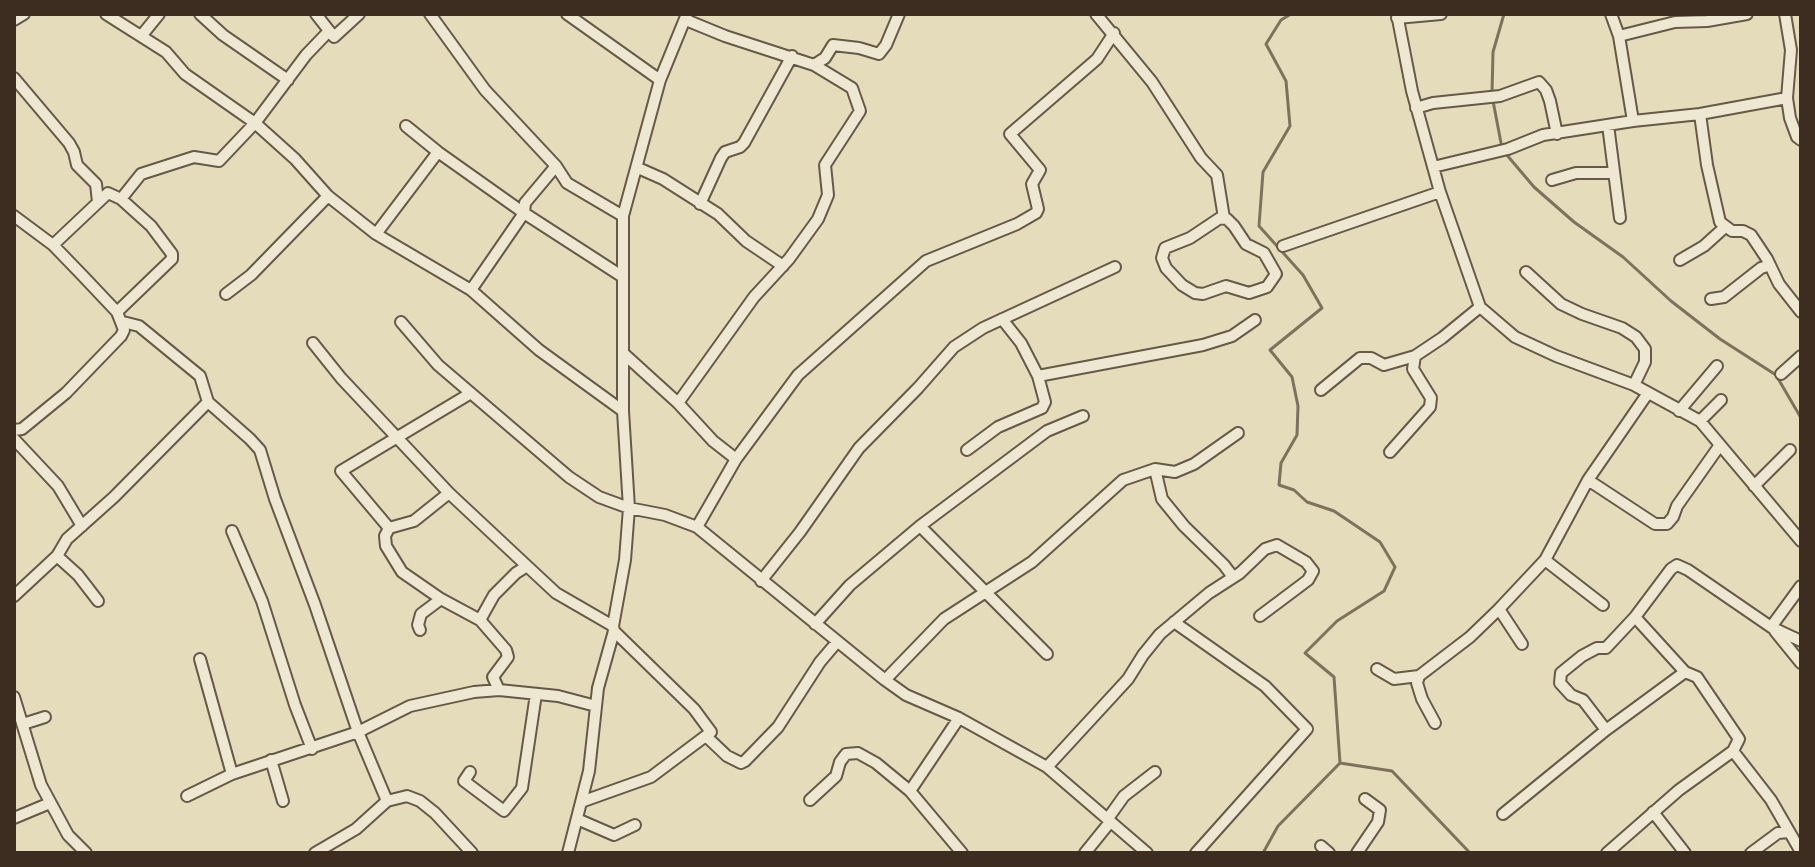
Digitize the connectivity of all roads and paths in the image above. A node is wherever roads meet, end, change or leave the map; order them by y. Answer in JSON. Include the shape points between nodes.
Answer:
{"nodes":[{"id":1,"x":24,"y":14,"type":"edge"},
{"id":2,"x":106,"y":14,"type":"edge"},
{"id":3,"x":159,"y":14,"type":"edge"},
{"id":4,"x":200,"y":14,"type":"edge"},
{"id":5,"x":316,"y":14,"type":"edge"},
{"id":6,"x":359,"y":14,"type":"edge"},
{"id":7,"x":430,"y":14,"type":"edge"},
{"id":8,"x":567,"y":14,"type":"edge"},
{"id":9,"x":899,"y":14,"type":"edge"},
{"id":10,"x":1096,"y":14,"type":"edge"},
{"id":11,"x":1441,"y":14,"type":"edge"},
{"id":12,"x":1611,"y":14,"type":"edge"},
{"id":13,"x":1747,"y":14,"type":"edge"},
{"id":14,"x":1785,"y":14,"type":"edge"},
{"id":15,"x":1397,"y":16,"type":"edge"},
{"id":16,"x":686,"y":17,"type":"edge"},
{"id":17,"x":14,"y":20,"type":"edge"},
{"id":18,"x":329,"y":31,"type":"junction"},
{"id":19,"x":1114,"y":33,"type":"junction"},
{"id":20,"x":142,"y":35,"type":"junction"},
{"id":21,"x":1619,"y":36,"type":"junction"},
{"id":22,"x":792,"y":56,"type":"junction"},
{"id":23,"x":814,"y":65,"type":"junction"},
{"id":24,"x":14,"y":78,"type":"edge"},
{"id":25,"x":288,"y":80,"type":"junction"},
{"id":26,"x":660,"y":80,"type":"junction"},
{"id":27,"x":1787,"y":98,"type":"junction"},
{"id":28,"x":1416,"y":108,"type":"junction"},
{"id":29,"x":1700,"y":114,"type":"junction"},
{"id":30,"x":1633,"y":121,"type":"junction"},
{"id":31,"x":255,"y":123,"type":"junction"},
{"id":32,"x":1608,"y":125,"type":"junction"},
{"id":33,"x":406,"y":126,"type":"dead end"},
{"id":34,"x":1557,"y":134,"type":"junction"},
{"id":35,"x":1801,"y":140,"type":"edge"},
{"id":36,"x":438,"y":152,"type":"junction"},
{"id":37,"x":556,"y":166,"type":"junction"},
{"id":38,"x":1433,"y":167,"type":"junction"},
{"id":39,"x":638,"y":168,"type":"junction"},
{"id":40,"x":1614,"y":173,"type":"junction"},
{"id":41,"x":1552,"y":180,"type":"dead end"},
{"id":42,"x":1440,"y":192,"type":"junction"},
{"id":43,"x":328,"y":196,"type":"junction"},
{"id":44,"x":121,"y":199,"type":"junction"},
{"id":45,"x":98,"y":202,"type":"junction"},
{"id":46,"x":700,"y":204,"type":"junction"},
{"id":47,"x":524,"y":213,"type":"junction"},
{"id":48,"x":14,"y":216,"type":"edge"},
{"id":49,"x":623,"y":216,"type":"junction"},
{"id":50,"x":1224,"y":218,"type":"junction"},
{"id":51,"x":1620,"y":218,"type":"dead end"},
{"id":52,"x":1725,"y":227,"type":"junction"},
{"id":53,"x":376,"y":234,"type":"junction"},
{"id":54,"x":53,"y":245,"type":"junction"},
{"id":55,"x":1283,"y":246,"type":"dead end"},
{"id":56,"x":1680,"y":260,"type":"dead end"},
{"id":57,"x":1770,"y":265,"type":"junction"},
{"id":58,"x":783,"y":266,"type":"junction"},
{"id":59,"x":1115,"y":267,"type":"dead end"},
{"id":60,"x":1526,"y":272,"type":"dead end"},
{"id":61,"x":623,"y":277,"type":"junction"},
{"id":62,"x":471,"y":290,"type":"junction"},
{"id":63,"x":226,"y":294,"type":"dead end"},
{"id":64,"x":1711,"y":299,"type":"dead end"},
{"id":65,"x":1480,"y":307,"type":"junction"},
{"id":66,"x":1801,"y":312,"type":"edge"},
{"id":67,"x":120,"y":317,"type":"junction"},
{"id":68,"x":1002,"y":319,"type":"junction"},
{"id":69,"x":1255,"y":320,"type":"dead end"},
{"id":70,"x":401,"y":322,"type":"dead end"},
{"id":71,"x":313,"y":343,"type":"dead end"},
{"id":72,"x":623,"y":353,"type":"junction"},
{"id":73,"x":1415,"y":356,"type":"junction"},
{"id":74,"x":1801,"y":356,"type":"edge"},
{"id":75,"x":1717,"y":366,"type":"dead end"},
{"id":76,"x":1781,"y":374,"type":"dead end"},
{"id":77,"x":1038,"y":376,"type":"junction"},
{"id":78,"x":1634,"y":385,"type":"junction"},
{"id":79,"x":1321,"y":390,"type":"dead end"},
{"id":80,"x":471,"y":393,"type":"junction"},
{"id":81,"x":1648,"y":393,"type":"junction"},
{"id":82,"x":1721,"y":400,"type":"dead end"},
{"id":83,"x":208,"y":402,"type":"junction"},
{"id":84,"x":678,"y":403,"type":"junction"},
{"id":85,"x":623,"y":411,"type":"junction"},
{"id":86,"x":1679,"y":411,"type":"junction"},
{"id":87,"x":1083,"y":416,"type":"dead end"},
{"id":88,"x":1700,"y":421,"type":"junction"},
{"id":89,"x":14,"y":430,"type":"edge"},
{"id":90,"x":1238,"y":433,"type":"dead end"},
{"id":91,"x":398,"y":438,"type":"junction"},
{"id":92,"x":14,"y":439,"type":"edge"},
{"id":93,"x":1720,"y":445,"type":"junction"},
{"id":94,"x":967,"y":450,"type":"dead end"},
{"id":95,"x":1790,"y":450,"type":"dead end"},
{"id":96,"x":1390,"y":452,"type":"dead end"},
{"id":97,"x":736,"y":459,"type":"junction"},
{"id":98,"x":1155,"y":469,"type":"junction"},
{"id":99,"x":1588,"y":480,"type":"junction"},
{"id":100,"x":1754,"y":486,"type":"junction"},
{"id":101,"x":449,"y":493,"type":"junction"},
{"id":102,"x":629,"y":508,"type":"junction"},
{"id":103,"x":82,"y":526,"type":"junction"},
{"id":104,"x":920,"y":526,"type":"junction"},
{"id":105,"x":697,"y":527,"type":"junction"},
{"id":106,"x":389,"y":528,"type":"junction"},
{"id":107,"x":232,"y":531,"type":"dead end"},
{"id":108,"x":1801,"y":541,"type":"edge"},
{"id":109,"x":57,"y":556,"type":"junction"},
{"id":110,"x":1545,"y":560,"type":"junction"},
{"id":111,"x":527,"y":566,"type":"junction"},
{"id":112,"x":1233,"y":577,"type":"junction"},
{"id":113,"x":761,"y":581,"type":"junction"},
{"id":114,"x":1801,"y":586,"type":"edge"},
{"id":115,"x":985,"y":592,"type":"junction"},
{"id":116,"x":14,"y":596,"type":"edge"},
{"id":117,"x":441,"y":599,"type":"junction"},
{"id":118,"x":98,"y":601,"type":"dead end"},
{"id":119,"x":1603,"y":605,"type":"dead end"},
{"id":120,"x":1499,"y":609,"type":"junction"},
{"id":121,"x":1260,"y":616,"type":"dead end"},
{"id":122,"x":1635,"y":617,"type":"junction"},
{"id":123,"x":480,"y":620,"type":"junction"},
{"id":124,"x":1174,"y":622,"type":"junction"},
{"id":125,"x":815,"y":624,"type":"junction"},
{"id":126,"x":1771,"y":627,"type":"junction"},
{"id":127,"x":614,"y":629,"type":"junction"},
{"id":128,"x":420,"y":630,"type":"dead end"},
{"id":129,"x":1801,"y":641,"type":"edge"},
{"id":130,"x":837,"y":642,"type":"junction"},
{"id":131,"x":1522,"y":644,"type":"dead end"},
{"id":132,"x":1047,"y":654,"type":"dead end"},
{"id":133,"x":200,"y":659,"type":"dead end"},
{"id":134,"x":1801,"y":663,"type":"edge"},
{"id":135,"x":1377,"y":669,"type":"dead end"},
{"id":136,"x":1685,"y":672,"type":"junction"},
{"id":137,"x":1419,"y":676,"type":"junction"},
{"id":138,"x":885,"y":680,"type":"junction"},
{"id":139,"x":499,"y":690,"type":"junction"},
{"id":140,"x":536,"y":694,"type":"junction"},
{"id":141,"x":14,"y":697,"type":"edge"},
{"id":142,"x":596,"y":706,"type":"junction"},
{"id":143,"x":45,"y":717,"type":"dead end"},
{"id":144,"x":959,"y":718,"type":"junction"},
{"id":145,"x":1435,"y":723,"type":"dead end"},
{"id":146,"x":23,"y":724,"type":"junction"},
{"id":147,"x":1606,"y":730,"type":"junction"},
{"id":148,"x":358,"y":732,"type":"junction"},
{"id":149,"x":707,"y":737,"type":"junction"},
{"id":150,"x":312,"y":749,"type":"junction"},
{"id":151,"x":1733,"y":751,"type":"junction"},
{"id":152,"x":271,"y":760,"type":"junction"},
{"id":153,"x":1047,"y":767,"type":"junction"},
{"id":154,"x":470,"y":772,"type":"dead end"},
{"id":155,"x":1155,"y":772,"type":"dead end"},
{"id":156,"x":232,"y":774,"type":"junction"},
{"id":157,"x":910,"y":791,"type":"junction"},
{"id":158,"x":187,"y":796,"type":"dead end"},
{"id":159,"x":1365,"y":799,"type":"dead end"},
{"id":160,"x":810,"y":800,"type":"dead end"},
{"id":161,"x":283,"y":801,"type":"dead end"},
{"id":162,"x":387,"y":801,"type":"junction"},
{"id":163,"x":581,"y":802,"type":"junction"},
{"id":164,"x":50,"y":803,"type":"junction"},
{"id":165,"x":1653,"y":812,"type":"junction"},
{"id":166,"x":1503,"y":814,"type":"dead end"},
{"id":167,"x":14,"y":818,"type":"edge"},
{"id":168,"x":577,"y":819,"type":"junction"},
{"id":169,"x":1110,"y":822,"type":"junction"},
{"id":170,"x":635,"y":825,"type":"dead end"},
{"id":171,"x":1789,"y":832,"type":"junction"},
{"id":172,"x":1801,"y":852,"type":"edge"},
{"id":173,"x":86,"y":853,"type":"edge"},
{"id":174,"x":315,"y":853,"type":"edge"},
{"id":175,"x":472,"y":853,"type":"edge"},
{"id":176,"x":568,"y":853,"type":"edge"},
{"id":177,"x":962,"y":853,"type":"edge"},
{"id":178,"x":1085,"y":853,"type":"edge"},
{"id":179,"x":1147,"y":853,"type":"edge"},
{"id":180,"x":1196,"y":853,"type":"edge"},
{"id":181,"x":1357,"y":853,"type":"edge"},
{"id":182,"x":1607,"y":853,"type":"edge"},
{"id":183,"x":1685,"y":853,"type":"edge"},
{"id":184,"x":1751,"y":853,"type":"edge"}],
"edges":[{"from":1,"to":17,"type":"street"},
{"from":2,"to":20,"type":"street"},
{"from":3,"to":20,"type":"street"},
{"from":4,"to":25,"type":"street"},
{"from":5,"to":18,"type":"street"},
{"from":6,"to":18,"type":"street","via":[[334,37]]},
{"from":7,"to":37,"type":"street","via":[[485,90]]},
{"from":8,"to":26,"type":"street"},
{"from":9,"to":23,"type":"street","via":[[879,54],[833,45]]},
{"from":10,"to":19,"type":"street"},
{"from":11,"to":15,"type":"street"},
{"from":12,"to":21,"type":"street"},
{"from":13,"to":21,"type":"street","via":[[1675,22]]},
{"from":14,"to":27,"type":"street","via":[[1791,50]]},
{"from":15,"to":28,"type":"street"},
{"from":16,"to":22,"type":"street","via":[[725,36]]},
{"from":16,"to":26,"type":"street"},
{"from":18,"to":25,"type":"street"},
{"from":19,"to":50,"type":"street","via":[[1217,175]]},
{"from":19,"to":97,"type":"street","via":[[1097,59],[1010,134],[1040,170],[1032,184],[1036,213],[948,250],[906,277],[791,383]]},
{"from":20,"to":31,"type":"street","via":[[185,74]]},
{"from":21,"to":30,"type":"street"},
{"from":22,"to":23,"type":"street"},
{"from":22,"to":46,"type":"street","via":[[744,143],[721,158]]},
{"from":23,"to":58,"type":"street","via":[[852,88],[860,111],[825,165],[828,195],[818,219]]},
{"from":24,"to":45,"type":"street","via":[[69,143],[77,165],[96,184]]},
{"from":25,"to":31,"type":"street"},
{"from":26,"to":39,"type":"street"},
{"from":27,"to":29,"type":"street"},
{"from":27,"to":35,"type":"street"},
{"from":28,"to":34,"type":"street","via":[[1500,96],[1539,82]]},
{"from":28,"to":38,"type":"street"},
{"from":29,"to":30,"type":"street"},
{"from":29,"to":52,"type":"street","via":[[1716,214]]},
{"from":30,"to":32,"type":"street"},
{"from":31,"to":43,"type":"street"},
{"from":31,"to":44,"type":"street","via":[[219,161],[194,157],[141,174]]},
{"from":32,"to":34,"type":"street"},
{"from":32,"to":40,"type":"street"},
{"from":33,"to":36,"type":"street"},
{"from":34,"to":38,"type":"street"},
{"from":36,"to":47,"type":"street"},
{"from":36,"to":53,"type":"street"},
{"from":37,"to":47,"type":"street","via":[[525,203]]},
{"from":37,"to":49,"type":"street","via":[[567,183]]},
{"from":38,"to":42,"type":"street"},
{"from":39,"to":46,"type":"street"},
{"from":39,"to":49,"type":"street"},
{"from":40,"to":41,"type":"street","via":[[1576,173]]},
{"from":40,"to":51,"type":"street"},
{"from":42,"to":55,"type":"street"},
{"from":42,"to":65,"type":"street"},
{"from":43,"to":53,"type":"street"},
{"from":43,"to":63,"type":"street","via":[[273,255]]},
{"from":44,"to":45,"type":"street","via":[[108,193]]},
{"from":44,"to":67,"type":"street","via":[[151,226],[172,259]]},
{"from":45,"to":54,"type":"street"},
{"from":46,"to":58,"type":"street"},
{"from":47,"to":61,"type":"street"},
{"from":47,"to":62,"type":"street"},
{"from":48,"to":54,"type":"street"},
{"from":49,"to":61,"type":"street"},
{"from":50,"to":50,"type":"street","via":[[1165,248],[1166,268],[1195,293],[1226,286],[1249,293],[1267,287],[1276,274],[1264,253],[1246,244]]},
{"from":52,"to":56,"type":"street"},
{"from":52,"to":57,"type":"street","via":[[1751,235]]},
{"from":53,"to":62,"type":"street"},
{"from":54,"to":67,"type":"street"},
{"from":57,"to":64,"type":"street","via":[[1724,297]]},
{"from":57,"to":66,"type":"street"},
{"from":58,"to":84,"type":"street","via":[[754,297]]},
{"from":59,"to":68,"type":"street"},
{"from":60,"to":78,"type":"street","via":[[1561,304],[1636,337],[1645,349],[1645,362]]},
{"from":61,"to":72,"type":"street"},
{"from":62,"to":85,"type":"street","via":[[539,350]]},
{"from":65,"to":73,"type":"street"},
{"from":65,"to":78,"type":"street","via":[[1515,337]]},
{"from":67,"to":83,"type":"street","via":[[139,326],[200,376]]},
{"from":67,"to":89,"type":"street","via":[[121,336],[66,393]]},
{"from":68,"to":77,"type":"street"},
{"from":68,"to":113,"type":"street","via":[[954,347],[859,448]]},
{"from":69,"to":77,"type":"street","via":[[1232,336],[1203,345]]},
{"from":70,"to":80,"type":"street"},
{"from":71,"to":91,"type":"street"},
{"from":72,"to":84,"type":"street"},
{"from":72,"to":85,"type":"street"},
{"from":73,"to":79,"type":"street","via":[[1384,365],[1360,358]]},
{"from":73,"to":96,"type":"street","via":[[1413,369],[1431,398],[1430,407]]},
{"from":74,"to":76,"type":"street"},
{"from":75,"to":86,"type":"street"},
{"from":77,"to":94,"type":"street","via":[[1042,408],[998,427]]},
{"from":78,"to":81,"type":"street"},
{"from":80,"to":91,"type":"street"},
{"from":80,"to":102,"type":"street","via":[[569,477]]},
{"from":81,"to":86,"type":"street"},
{"from":81,"to":99,"type":"street"},
{"from":82,"to":88,"type":"street"},
{"from":83,"to":103,"type":"street"},
{"from":83,"to":148,"type":"street","via":[[260,450]]},
{"from":84,"to":97,"type":"street"},
{"from":85,"to":102,"type":"street"},
{"from":86,"to":88,"type":"street"},
{"from":87,"to":104,"type":"street","via":[[1047,431]]},
{"from":88,"to":93,"type":"street"},
{"from":90,"to":98,"type":"street","via":[[1194,464],[1175,472]]},
{"from":91,"to":101,"type":"street"},
{"from":91,"to":106,"type":"street","via":[[341,471]]},
{"from":92,"to":103,"type":"street","via":[[58,486]]},
{"from":93,"to":99,"type":"street","via":[[1667,524],[1655,524]]},
{"from":93,"to":100,"type":"street"},
{"from":95,"to":100,"type":"street"},
{"from":97,"to":105,"type":"street"},
{"from":98,"to":112,"type":"street","via":[[1162,499]]},
{"from":98,"to":115,"type":"street","via":[[1123,480],[1032,562]]},
{"from":99,"to":110,"type":"street"},
{"from":100,"to":108,"type":"street"},
{"from":101,"to":106,"type":"street","via":[[414,521]]},
{"from":101,"to":111,"type":"street"},
{"from":102,"to":105,"type":"street"},
{"from":102,"to":127,"type":"street"},
{"from":103,"to":109,"type":"street"},
{"from":104,"to":115,"type":"street"},
{"from":104,"to":125,"type":"street","via":[[850,585]]},
{"from":105,"to":113,"type":"street"},
{"from":106,"to":117,"type":"street","via":[[386,546],[402,572]]},
{"from":107,"to":150,"type":"street","via":[[262,601]]},
{"from":109,"to":116,"type":"street"},
{"from":109,"to":118,"type":"street"},
{"from":110,"to":119,"type":"street"},
{"from":110,"to":120,"type":"street"},
{"from":111,"to":123,"type":"street","via":[[494,595]]},
{"from":111,"to":127,"type":"street","via":[[556,593]]},
{"from":112,"to":121,"type":"street","via":[[1277,545],[1313,571]]},
{"from":112,"to":124,"type":"street"},
{"from":113,"to":125,"type":"street"},
{"from":114,"to":126,"type":"street"},
{"from":115,"to":132,"type":"street"},
{"from":115,"to":138,"type":"street","via":[[944,619]]},
{"from":117,"to":123,"type":"street"},
{"from":117,"to":128,"type":"street","via":[[421,614]]},
{"from":120,"to":131,"type":"street"},
{"from":120,"to":137,"type":"street"},
{"from":122,"to":126,"type":"street","via":[[1677,565]]},
{"from":122,"to":136,"type":"street"},
{"from":122,"to":147,"type":"street","via":[[1606,648],[1582,656],[1558,679]]},
{"from":123,"to":139,"type":"street","via":[[508,653],[493,677]]},
{"from":124,"to":153,"type":"street"},
{"from":124,"to":180,"type":"street","via":[[1265,686],[1307,729]]},
{"from":125,"to":130,"type":"street"},
{"from":126,"to":129,"type":"street"},
{"from":126,"to":134,"type":"street"},
{"from":127,"to":142,"type":"street"},
{"from":127,"to":149,"type":"street","via":[[701,715],[711,732]]},
{"from":130,"to":138,"type":"street"},
{"from":130,"to":149,"type":"street","via":[[778,727],[745,761],[727,756]]},
{"from":133,"to":156,"type":"street"},
{"from":135,"to":137,"type":"street","via":[[1394,679]]},
{"from":136,"to":147,"type":"street"},
{"from":136,"to":151,"type":"street","via":[[1697,677],[1739,739]]},
{"from":137,"to":145,"type":"street","via":[[1422,699]]},
{"from":138,"to":144,"type":"street"},
{"from":139,"to":140,"type":"street"},
{"from":139,"to":148,"type":"street","via":[[410,706]]},
{"from":140,"to":142,"type":"street"},
{"from":140,"to":154,"type":"street","via":[[522,788],[504,811],[464,781]]},
{"from":141,"to":146,"type":"street"},
{"from":142,"to":163,"type":"street"},
{"from":143,"to":146,"type":"street"},
{"from":144,"to":153,"type":"street"},
{"from":144,"to":157,"type":"street"},
{"from":146,"to":164,"type":"street"},
{"from":147,"to":166,"type":"street"},
{"from":148,"to":150,"type":"street"},
{"from":148,"to":162,"type":"street"},
{"from":149,"to":163,"type":"street","via":[[651,777]]},
{"from":150,"to":152,"type":"street"},
{"from":151,"to":165,"type":"street"},
{"from":151,"to":171,"type":"street"},
{"from":152,"to":156,"type":"street"},
{"from":152,"to":161,"type":"street"},
{"from":153,"to":169,"type":"street"},
{"from":155,"to":169,"type":"street","via":[[1124,796]]},
{"from":156,"to":158,"type":"street"},
{"from":157,"to":160,"type":"street","via":[[876,763],[858,753],[846,754],[836,776]]},
{"from":157,"to":177,"type":"street"},
{"from":159,"to":181,"type":"street","via":[[1380,810]]},
{"from":162,"to":174,"type":"street","via":[[356,829]]},
{"from":162,"to":175,"type":"street","via":[[407,796],[420,801]]},
{"from":163,"to":168,"type":"street"},
{"from":164,"to":167,"type":"street"},
{"from":164,"to":173,"type":"street","via":[[68,835]]},
{"from":165,"to":182,"type":"street"},
{"from":165,"to":183,"type":"street"},
{"from":168,"to":170,"type":"street","via":[[614,835]]},
{"from":168,"to":176,"type":"street"},
{"from":169,"to":178,"type":"street"},
{"from":169,"to":179,"type":"street"},
{"from":171,"to":172,"type":"street"},
{"from":171,"to":184,"type":"street","via":[[1778,833]]}]}
